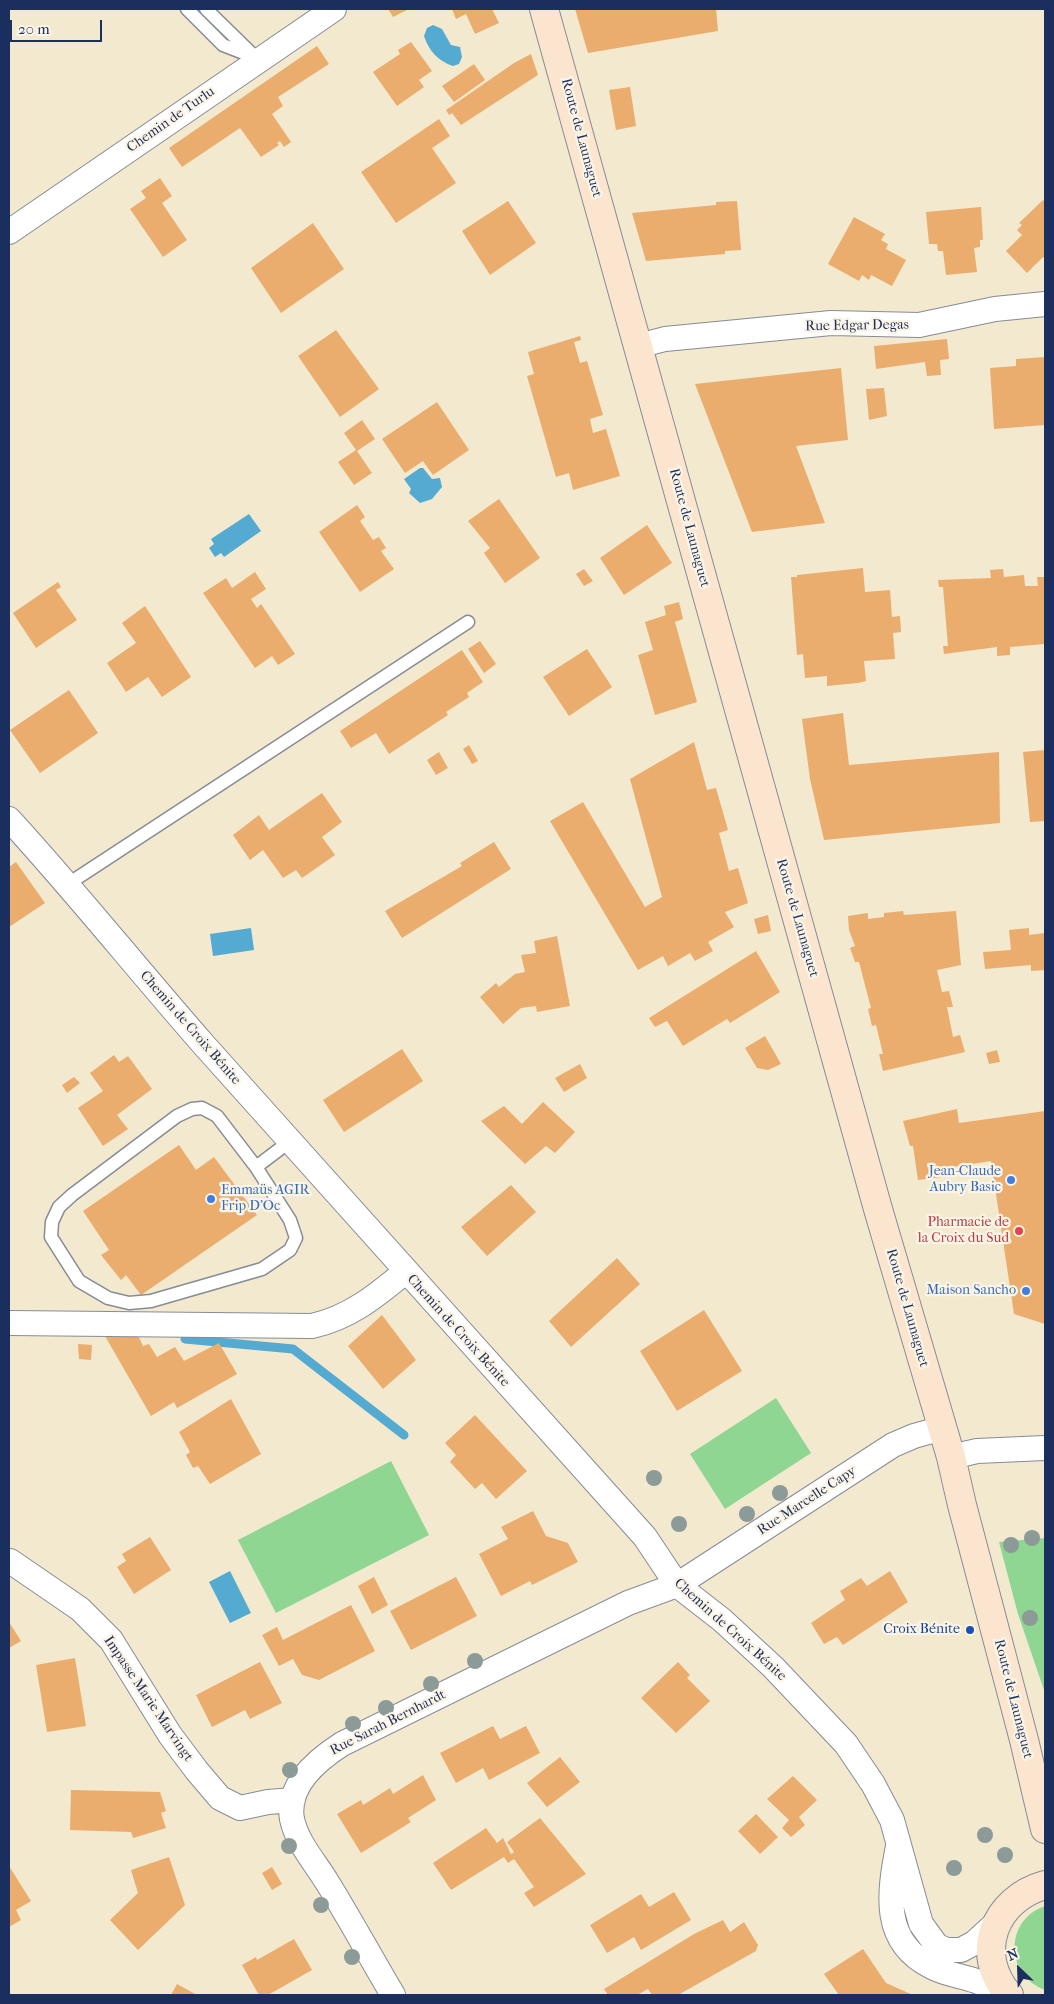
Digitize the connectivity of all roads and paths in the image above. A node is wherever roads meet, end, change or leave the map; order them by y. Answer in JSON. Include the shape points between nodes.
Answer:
{"nodes":[{"id":1,"x":186,"y":9,"type":"edge"},
{"id":2,"x":206,"y":9,"type":"edge"},
{"id":3,"x":334,"y":9,"type":"edge"},
{"id":4,"x":544,"y":9,"type":"edge"},
{"id":5,"x":259,"y":59,"type":"junction"},
{"id":6,"x":9,"y":232,"type":"edge"},
{"id":7,"x":1045,"y":304,"type":"edge"},
{"id":8,"x":638,"y":346,"type":"junction"},
{"id":9,"x":468,"y":622,"type":"dead end"},
{"id":10,"x":9,"y":819,"type":"edge"},
{"id":11,"x":68,"y":884,"type":"junction"},
{"id":12,"x":290,"y":1142,"type":"junction"},
{"id":13,"x":256,"y":1167,"type":"junction"},
{"id":14,"x":405,"y":1272,"type":"junction"},
{"id":15,"x":9,"y":1323,"type":"edge"},
{"id":16,"x":943,"y":1428,"type":"junction"},
{"id":17,"x":1045,"y":1448,"type":"edge"},
{"id":18,"x":951,"y":1458,"type":"junction"},
{"id":19,"x":10,"y":1561,"type":"dead end"},
{"id":20,"x":676,"y":1585,"type":"junction"},
{"id":21,"x":293,"y":1800,"type":"junction"},
{"id":22,"x":1045,"y":1829,"type":"edge"},
{"id":23,"x":898,"y":1844,"type":"junction"},
{"id":24,"x":1045,"y":1885,"type":"edge"},
{"id":25,"x":997,"y":1922,"type":"junction"},
{"id":26,"x":393,"y":1995,"type":"edge"},
{"id":27,"x":1008,"y":1995,"type":"edge"}],
"edges":[{"from":1,"to":5,"type":"lane","via":[[223,45]]},
{"from":2,"to":5,"type":"lane"},
{"from":3,"to":5,"type":"street","name":"Chemin de Turlu"},
{"from":4,"to":8,"type":"main road","name":"Route de Launaguet"},
{"from":5,"to":6,"type":"street","name":"Chemin de Turlu"},
{"from":7,"to":8,"type":"street","name":"Rue Edgar Degas","via":[[995,309],[920,325],[831,323],[665,339]]},
{"from":8,"to":16,"type":"main road","name":"Route de Launaguet","via":[[878,1209]]},
{"from":9,"to":11,"type":"lane"},
{"from":10,"to":11,"type":"street","name":"Chemin de Croix Bénite"},
{"from":11,"to":12,"type":"street","name":"Chemin de Croix Bénite"},
{"from":12,"to":13,"type":"lane"},
{"from":12,"to":14,"type":"street","name":"Chemin de Croix Bénite"},
{"from":13,"to":13,"type":"lane","via":[[290,1220],[296,1238],[290,1250],[262,1269],[151,1301],[129,1304],[108,1298],[79,1281],[51,1237],[52,1222],[59,1207],[72,1195],[177,1116],[192,1109],[202,1108],[218,1116]]},
{"from":14,"to":15,"type":"street","via":[[370,1301],[312,1326]]},
{"from":14,"to":20,"type":"street","name":"Chemin de Croix Bénite","via":[[645,1537]]},
{"from":16,"to":18,"type":"main road","name":"Route de Launaguet"},
{"from":16,"to":20,"type":"street","name":"Rue Marcelle Capy","via":[[893,1445]]},
{"from":17,"to":18,"type":"street","via":[[977,1450]]},
{"from":18,"to":22,"type":"main road","name":"Route de Launaguet"},
{"from":19,"to":21,"type":"street","name":"Impasse Marie Marvingt","via":[[80,1610],[111,1640],[170,1735],[220,1798],[240,1808]]},
{"from":20,"to":21,"type":"street","name":"Rue Sarah Bernhardt","via":[[628,1603],[342,1744],[320,1758],[304,1774]]},
{"from":20,"to":23,"type":"street","name":"Chemin de Croix Bénite","via":[[722,1620],[773,1667],[846,1744],[892,1820]]},
{"from":21,"to":26,"type":"street","name":"Rue Sarah Bernhardt","via":[[292,1818],[300,1841]]},
{"from":23,"to":25,"type":"street","name":"Chemin de Croix Bénite","via":[[920,1924],[937,1946],[961,1950]]},
{"from":23,"to":27,"type":"street","name":"Chemin de Croix Bénite","via":[[891,1879],[890,1912],[897,1933],[908,1949],[934,1968],[977,1981]]},
{"from":24,"to":25,"type":"main road","via":[[1017,1897]]},
{"from":25,"to":27,"type":"main road","via":[[991,1944],[993,1967]]}]}
